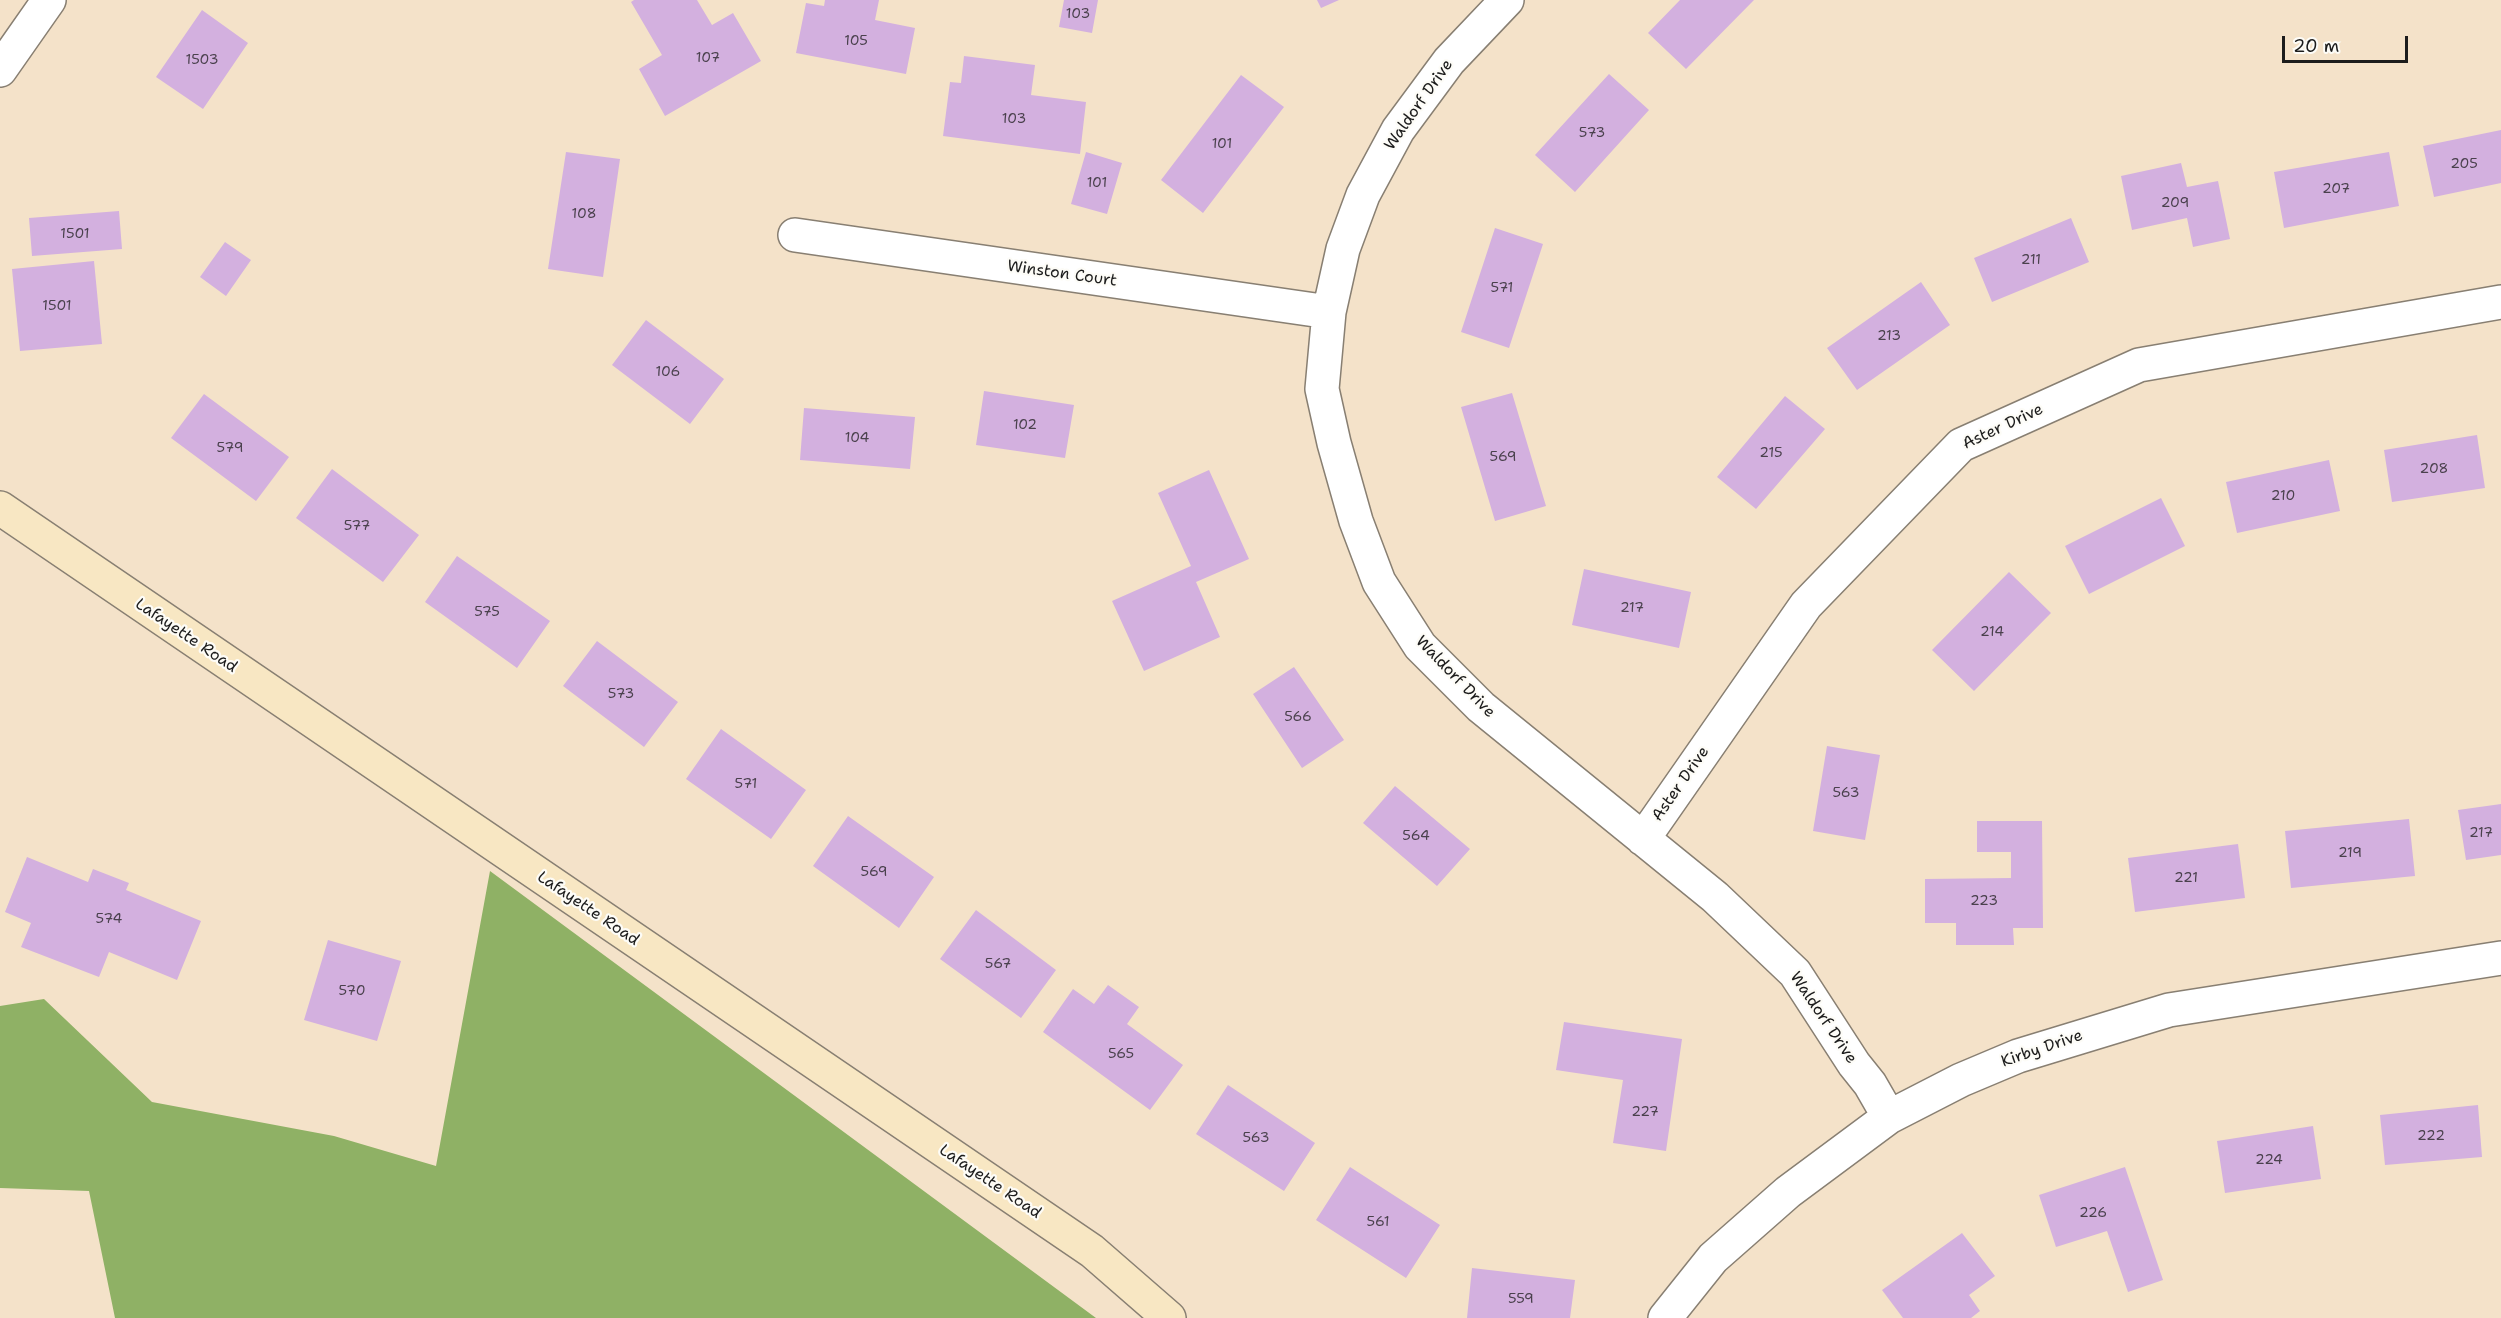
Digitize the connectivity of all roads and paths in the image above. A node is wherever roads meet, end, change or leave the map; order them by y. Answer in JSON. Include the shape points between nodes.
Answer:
{"nodes":[{"id":1,"x":49,"y":0,"type":"edge"},
{"id":2,"x":1507,"y":0,"type":"edge"},
{"id":3,"x":0,"y":70,"type":"edge"},
{"id":4,"x":795,"y":235,"type":"dead end"},
{"id":5,"x":2501,"y":302,"type":"edge"},
{"id":6,"x":1329,"y":312,"type":"junction"},
{"id":7,"x":0,"y":508,"type":"edge"},
{"id":8,"x":1643,"y":839,"type":"junction"},
{"id":9,"x":2501,"y":958,"type":"edge"},
{"id":10,"x":1889,"y":1117,"type":"junction"},
{"id":11,"x":1169,"y":1318,"type":"edge"},
{"id":12,"x":1665,"y":1318,"type":"edge"}],
"edges":[{"from":1,"to":3,"type":"street"},
{"from":2,"to":6,"type":"street","name":"Waldorf Drive","via":[[1449,61],[1398,130],[1362,195],[1343,249]]},
{"from":4,"to":6,"type":"street","name":"Winston Court"},
{"from":5,"to":8,"type":"street","name":"Aster Drive","via":[[2139,365],[1961,445],[1806,605]]},
{"from":6,"to":8,"type":"street","name":"Waldorf Drive","via":[[1322,389],[1356,521],[1379,582],[1420,646],[1481,707]]},
{"from":7,"to":11,"type":"main road","name":"Lafayette Road","via":[[1092,1251]]},
{"from":8,"to":10,"type":"street","name":"Waldorf Drive","via":[[1715,897],[1795,973]]},
{"from":9,"to":10,"type":"street","name":"Kirby Drive","via":[[2169,1010],[2018,1056]]},
{"from":10,"to":12,"type":"street","name":"Kirby Drive","via":[[1788,1192],[1713,1258]]}]}
